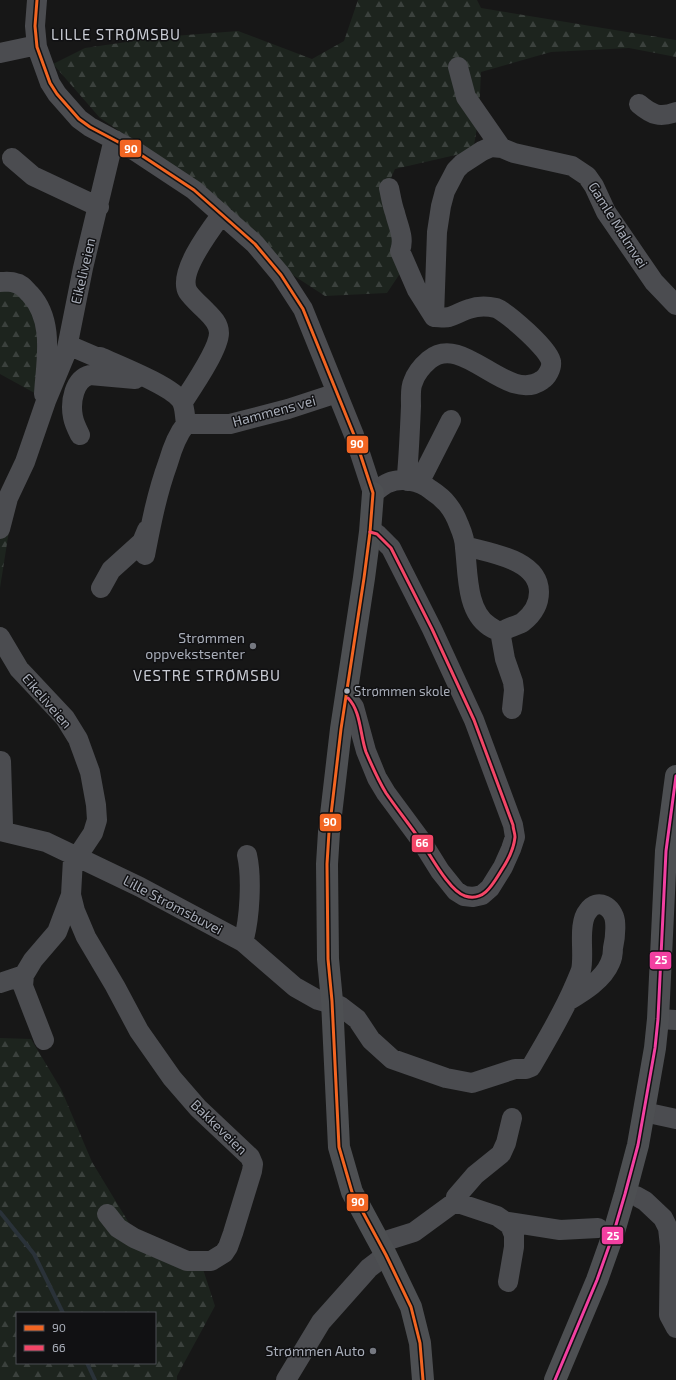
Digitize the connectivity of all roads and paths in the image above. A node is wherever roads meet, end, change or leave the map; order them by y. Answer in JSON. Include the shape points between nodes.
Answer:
{"nodes":[{"id":1,"x":37,"y":0,"type":"edge"},
{"id":2,"x":37,"y":47,"type":"junction"},
{"id":3,"x":0,"y":53,"type":"edge"},
{"id":4,"x":458,"y":67,"type":"dead end"},
{"id":5,"x":639,"y":104,"type":"dead end"},
{"id":6,"x":676,"y":112,"type":"edge"},
{"id":7,"x":115,"y":140,"type":"junction"},
{"id":8,"x":502,"y":148,"type":"junction"},
{"id":9,"x":12,"y":158,"type":"dead end"},
{"id":10,"x":388,"y":188,"type":"dead end"},
{"id":11,"x":99,"y":207,"type":"junction"},
{"id":12,"x":222,"y":214,"type":"junction"},
{"id":13,"x":0,"y":282,"type":"edge"},
{"id":14,"x":676,"y":305,"type":"edge"},
{"id":15,"x":434,"y":317,"type":"junction"},
{"id":16,"x":68,"y":345,"type":"junction"},
{"id":17,"x":159,"y":384,"type":"junction"},
{"id":18,"x":337,"y":393,"type":"junction"},
{"id":19,"x":46,"y":401,"type":"junction"},
{"id":20,"x":183,"y":402,"type":"junction"},
{"id":21,"x":451,"y":420,"type":"dead end"},
{"id":22,"x":186,"y":424,"type":"junction"},
{"id":23,"x":80,"y":435,"type":"dead end"},
{"id":24,"x":414,"y":482,"type":"junction"},
{"id":25,"x":373,"y":492,"type":"junction"},
{"id":26,"x":4,"y":503,"type":"edge"},
{"id":27,"x":151,"y":521,"type":"junction"},
{"id":28,"x":0,"y":529,"type":"edge"},
{"id":29,"x":370,"y":532,"type":"junction"},
{"id":30,"x":465,"y":546,"type":"junction"},
{"id":31,"x":145,"y":555,"type":"dead end"},
{"id":32,"x":102,"y":588,"type":"dead end"},
{"id":33,"x":500,"y":631,"type":"junction"},
{"id":34,"x":0,"y":637,"type":"edge"},
{"id":35,"x":346,"y":697,"type":"junction"},
{"id":36,"x":512,"y":709,"type":"dead end"},
{"id":37,"x":1,"y":761,"type":"dead end"},
{"id":38,"x":676,"y":776,"type":"edge"},
{"id":39,"x":1,"y":831,"type":"edge"},
{"id":40,"x":247,"y":855,"type":"dead end"},
{"id":41,"x":76,"y":856,"type":"junction"},
{"id":42,"x":71,"y":896,"type":"junction"},
{"id":43,"x":243,"y":942,"type":"junction"},
{"id":44,"x":24,"y":975,"type":"junction"},
{"id":45,"x":0,"y":983,"type":"edge"},
{"id":46,"x":568,"y":1001,"type":"dead end"},
{"id":47,"x":332,"y":1003,"type":"junction"},
{"id":48,"x":667,"y":1019,"type":"edge"},
{"id":49,"x":44,"y":1040,"type":"dead end"},
{"id":50,"x":644,"y":1112,"type":"junction"},
{"id":51,"x":512,"y":1118,"type":"dead end"},
{"id":52,"x":676,"y":1119,"type":"edge"},
{"id":53,"x":625,"y":1194,"type":"junction"},
{"id":54,"x":455,"y":1202,"type":"junction"},
{"id":55,"x":107,"y":1214,"type":"dead end"},
{"id":56,"x":508,"y":1222,"type":"junction"},
{"id":57,"x":598,"y":1228,"type":"dead end"},
{"id":58,"x":383,"y":1249,"type":"junction"},
{"id":59,"x":508,"y":1282,"type":"dead end"},
{"id":60,"x":676,"y":1328,"type":"edge"},
{"id":61,"x":286,"y":1380,"type":"edge"},
{"id":62,"x":422,"y":1380,"type":"edge"},
{"id":63,"x":555,"y":1380,"type":"edge"}],
"edges":[{"from":1,"to":2,"type":"street"},
{"from":2,"to":3,"type":"street"},
{"from":2,"to":7,"type":"street","via":[[50,83],[57,94],[79,119]]},
{"from":4,"to":8,"type":"street","via":[[466,97]]},
{"from":5,"to":6,"type":"street","via":[[648,112],[662,116]]},
{"from":7,"to":11,"type":"street","name":"Eikeliveien"},
{"from":7,"to":12,"type":"street","via":[[194,190]]},
{"from":8,"to":14,"type":"street","name":"Gamle Malmvei","via":[[572,166],[587,176],[606,212],[650,276]]},
{"from":8,"to":15,"type":"street","via":[[490,147],[462,164],[445,191],[437,232]]},
{"from":9,"to":11,"type":"street","via":[[33,176]]},
{"from":10,"to":15,"type":"street","via":[[401,229],[400,251],[417,290]]},
{"from":11,"to":16,"type":"street","name":"Eikeliveien","via":[[83,268]]},
{"from":12,"to":18,"type":"street","via":[[255,244],[281,275],[303,309]]},
{"from":12,"to":20,"type":"street","via":[[200,245],[186,275],[188,292],[214,320],[219,333],[218,341]]},
{"from":13,"to":19,"type":"street","name":"Eikeliveien","via":[[15,282],[23,286],[43,314],[47,333],[44,396]]},
{"from":15,"to":24,"type":"street","via":[[450,317],[481,307],[496,308],[527,332],[552,362],[543,380],[532,386],[518,385],[451,353],[435,355],[421,366],[412,383],[407,475]]},
{"from":16,"to":17,"type":"street"},
{"from":16,"to":19,"type":"street","name":"Eikeliveien"},
{"from":17,"to":20,"type":"street"},
{"from":17,"to":23,"type":"street","via":[[125,377],[84,376],[75,389],[72,400],[72,415]]},
{"from":18,"to":22,"type":"street","name":"Hammens vei","via":[[230,424]]},
{"from":18,"to":25,"type":"street"},
{"from":19,"to":26,"type":"street","name":"Eikeliveien","via":[[25,462]]},
{"from":20,"to":22,"type":"street"},
{"from":21,"to":24,"type":"street"},
{"from":22,"to":27,"type":"street","via":[[173,447]]},
{"from":24,"to":25,"type":"street","via":[[398,480]]},
{"from":24,"to":30,"type":"street","via":[[426,486],[451,507]]},
{"from":25,"to":29,"type":"main road"},
{"from":26,"to":28,"type":"street","name":"Eikeliveien"},
{"from":27,"to":31,"type":"street"},
{"from":27,"to":32,"type":"street","via":[[142,542],[111,570]]},
{"from":29,"to":35,"type":"main road"},
{"from":29,"to":35,"type":"street","via":[[377,534],[391,548],[432,629],[474,720],[513,825],[515,837],[506,861],[490,888],[482,895],[464,896],[456,891],[386,793],[366,751],[354,707]]},
{"from":30,"to":33,"type":"street","via":[[468,581],[475,609],[485,624]]},
{"from":30,"to":33,"type":"street","via":[[510,558],[522,564],[535,576],[539,585],[539,598],[535,610],[522,623]]},
{"from":33,"to":36,"type":"street","via":[[505,659],[513,682]]},
{"from":34,"to":41,"type":"street","name":"Eikeliveien","via":[[19,669],[65,718],[78,739],[90,772],[98,820],[93,833]]},
{"from":35,"to":47,"type":"main road","via":[[329,832],[328,959]]},
{"from":37,"to":39,"type":"street"},
{"from":38,"to":48,"type":"main road","via":[[666,851]]},
{"from":39,"to":41,"type":"street","name":"Lille Strømsbuvei","via":[[46,842]]},
{"from":40,"to":43,"type":"street","via":[[249,884]]},
{"from":41,"to":42,"type":"street","name":"Bakkeveien","via":[[73,859]]},
{"from":41,"to":43,"type":"street","name":"Lille Strømsbuvei"},
{"from":42,"to":44,"type":"street","name":"Bakkeveien","via":[[57,932]]},
{"from":42,"to":55,"type":"street","name":"Bakkeveien","via":[[74,911],[86,938],[139,1031],[172,1078],[198,1108],[250,1157],[253,1164],[228,1247],[224,1254],[211,1261],[187,1261],[134,1238],[118,1228]]},
{"from":43,"to":47,"type":"street","name":"Lille Strømsbuvei","via":[[294,987],[318,1000]]},
{"from":44,"to":45,"type":"street"},
{"from":44,"to":49,"type":"street","via":[[23,986]]},
{"from":46,"to":47,"type":"street","name":"Lille Strømsbuvei","via":[[531,1067],[472,1083],[446,1078],[392,1060],[371,1040],[357,1020],[340,1006]]},
{"from":47,"to":58,"type":"main road","via":[[339,1147],[352,1192]]},
{"from":48,"to":50,"type":"main road","via":[[655,1048]]},
{"from":50,"to":52,"type":"street"},
{"from":50,"to":53,"type":"main road"},
{"from":51,"to":54,"type":"street","via":[[501,1154],[475,1175],[456,1197]]},
{"from":53,"to":60,"type":"street","via":[[645,1201],[663,1218],[668,1228],[669,1315]]},
{"from":53,"to":63,"type":"main road","via":[[597,1280]]},
{"from":54,"to":56,"type":"street"},
{"from":54,"to":58,"type":"street","via":[[414,1232]]},
{"from":56,"to":57,"type":"street","via":[[560,1230]]},
{"from":56,"to":59,"type":"street","via":[[514,1235]]},
{"from":58,"to":61,"type":"street","via":[[321,1322]]},
{"from":58,"to":62,"type":"main road","via":[[411,1307],[420,1343]]}]}
